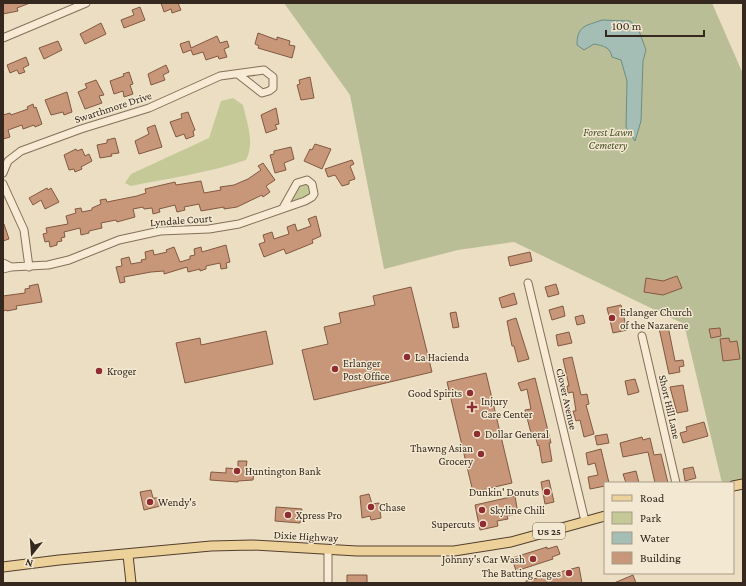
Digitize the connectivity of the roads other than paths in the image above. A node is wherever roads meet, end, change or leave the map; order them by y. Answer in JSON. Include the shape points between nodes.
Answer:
{"nodes":[{"id":1,"x":86,"y":3,"type":"edge"},
{"id":2,"x":3,"y":38,"type":"edge"},
{"id":3,"x":239,"y":75,"type":"junction"},
{"id":4,"x":3,"y":173,"type":"edge"},
{"id":5,"x":3,"y":184,"type":"edge"},
{"id":6,"x":283,"y":208,"type":"junction"},
{"id":7,"x":3,"y":263,"type":"edge"},
{"id":8,"x":11,"y":267,"type":"junction"},
{"id":9,"x":29,"y":267,"type":"junction"},
{"id":10,"x":3,"y":269,"type":"edge"},
{"id":11,"x":528,"y":283,"type":"dead end"},
{"id":12,"x":642,"y":336,"type":"dead end"},
{"id":13,"x":676,"y":482,"type":"edge"},
{"id":14,"x":604,"y":516,"type":"edge"},
{"id":15,"x":585,"y":521,"type":"junction"},
{"id":16,"x":328,"y":549,"type":"junction"},
{"id":17,"x":128,"y":555,"type":"junction"},
{"id":18,"x":3,"y":567,"type":"edge"},
{"id":19,"x":131,"y":583,"type":"edge"},
{"id":20,"x":328,"y":583,"type":"edge"}],
"edges":[{"from":1,"to":2,"type":"street"},
{"from":3,"to":3,"type":"street","name":"Swarthmore Drive","via":[[262,93],[273,88],[273,78],[264,70]]},
{"from":3,"to":4,"type":"street","name":"Swarthmore Drive","via":[[220,76],[149,108],[21,151],[8,161]]},
{"from":5,"to":9,"type":"street","via":[[24,230]]},
{"from":6,"to":6,"type":"street","name":"Lyndale Court","via":[[294,206],[312,197],[315,190],[312,184],[306,180],[299,181]]},
{"from":6,"to":9,"type":"street","name":"Lyndale Court","via":[[257,219],[222,228],[138,235],[70,260]]},
{"from":7,"to":8,"type":"street","name":"Lyndale Court"},
{"from":8,"to":9,"type":"street","name":"Lyndale Court"},
{"from":8,"to":10,"type":"street","name":"Lyndale Court"},
{"from":11,"to":15,"type":"street","name":"Clover Avenue"},
{"from":12,"to":13,"type":"street","name":"Short Hill Lane"},
{"from":14,"to":15,"type":"main road","name":"Dixie Highway","number":"US 25"},
{"from":15,"to":16,"type":"main road","name":"Dixie Highway","number":"US 25","via":[[511,542],[454,552]]},
{"from":16,"to":17,"type":"main road","name":"Dixie Highway","number":"US 25","via":[[252,545],[211,546]]},
{"from":16,"to":20,"type":"street"},
{"from":17,"to":18,"type":"main road","name":"Dixie Highway","number":"US 25"},
{"from":17,"to":19,"type":"main road"}]}
